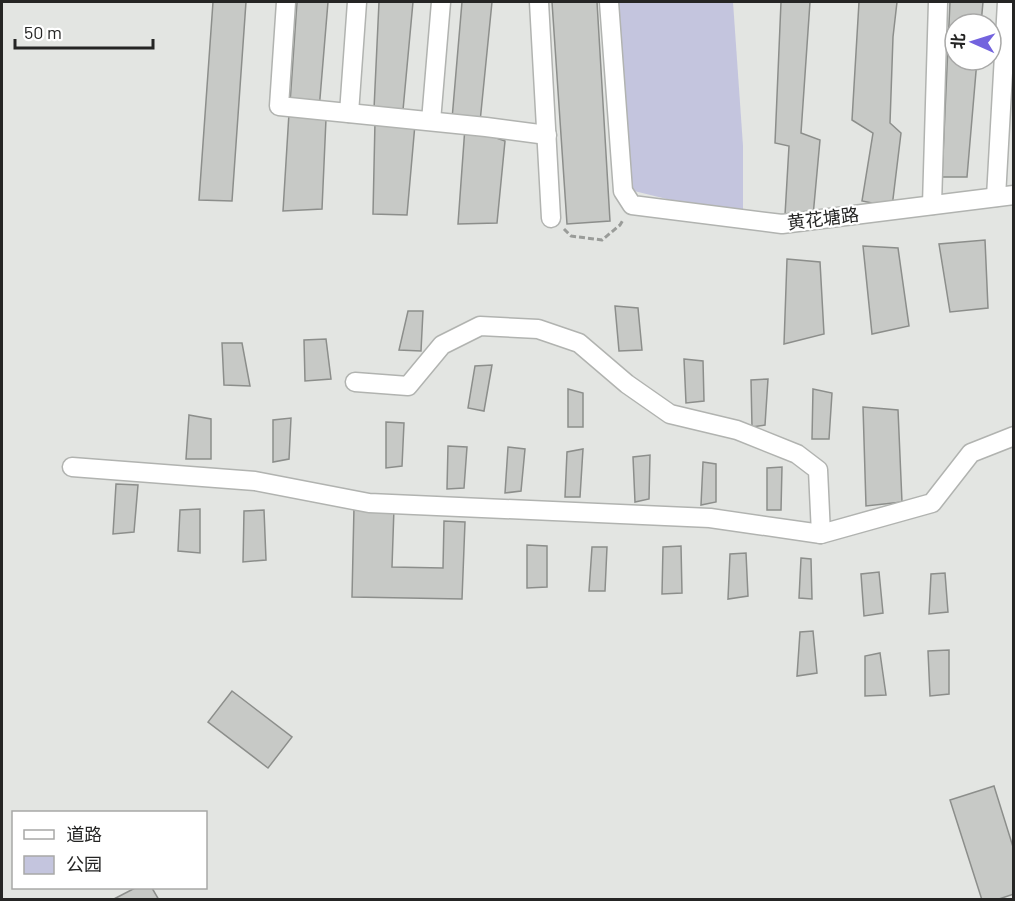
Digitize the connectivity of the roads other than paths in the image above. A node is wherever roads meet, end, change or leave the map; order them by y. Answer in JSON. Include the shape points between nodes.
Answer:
{"nodes":[{"id":1,"x":286,"y":2,"type":"edge"},
{"id":2,"x":357,"y":2,"type":"edge"},
{"id":3,"x":441,"y":2,"type":"edge"},
{"id":4,"x":539,"y":2,"type":"edge"},
{"id":5,"x":609,"y":2,"type":"edge"},
{"id":6,"x":938,"y":2,"type":"edge"},
{"id":7,"x":1006,"y":2,"type":"edge"},
{"id":8,"x":349,"y":113,"type":"junction"},
{"id":9,"x":431,"y":121,"type":"junction"},
{"id":10,"x":547,"y":135,"type":"junction"},
{"id":11,"x":1005,"y":196,"type":"edge"},
{"id":12,"x":932,"y":205,"type":"junction"},
{"id":13,"x":551,"y":218,"type":"road end"},
{"id":14,"x":355,"y":382,"type":"dead end"},
{"id":15,"x":1014,"y":436,"type":"edge"},
{"id":16,"x":72,"y":467,"type":"dead end"},
{"id":17,"x":821,"y":534,"type":"junction"}],
"edges":[{"from":1,"to":8,"type":"street","via":[[279,106]]},
{"from":2,"to":8,"type":"street"},
{"from":3,"to":9,"type":"street"},
{"from":4,"to":10,"type":"street"},
{"from":5,"to":12,"type":"street","name":"黄花塘路","via":[[623,191],[632,205],[782,224]]},
{"from":6,"to":12,"type":"street"},
{"from":7,"to":11,"type":"street"},
{"from":8,"to":9,"type":"street"},
{"from":9,"to":10,"type":"street"},
{"from":10,"to":13,"type":"street"},
{"from":11,"to":12,"type":"street","name":"黄花塘路"},
{"from":14,"to":17,"type":"street","via":[[408,386],[442,345],[480,326],[538,329],[579,343],[670,414],[737,430],[797,454],[818,470]]},
{"from":15,"to":17,"type":"street","via":[[971,453],[932,503]]},
{"from":16,"to":17,"type":"street","via":[[255,482],[369,503],[710,518]]}]}
